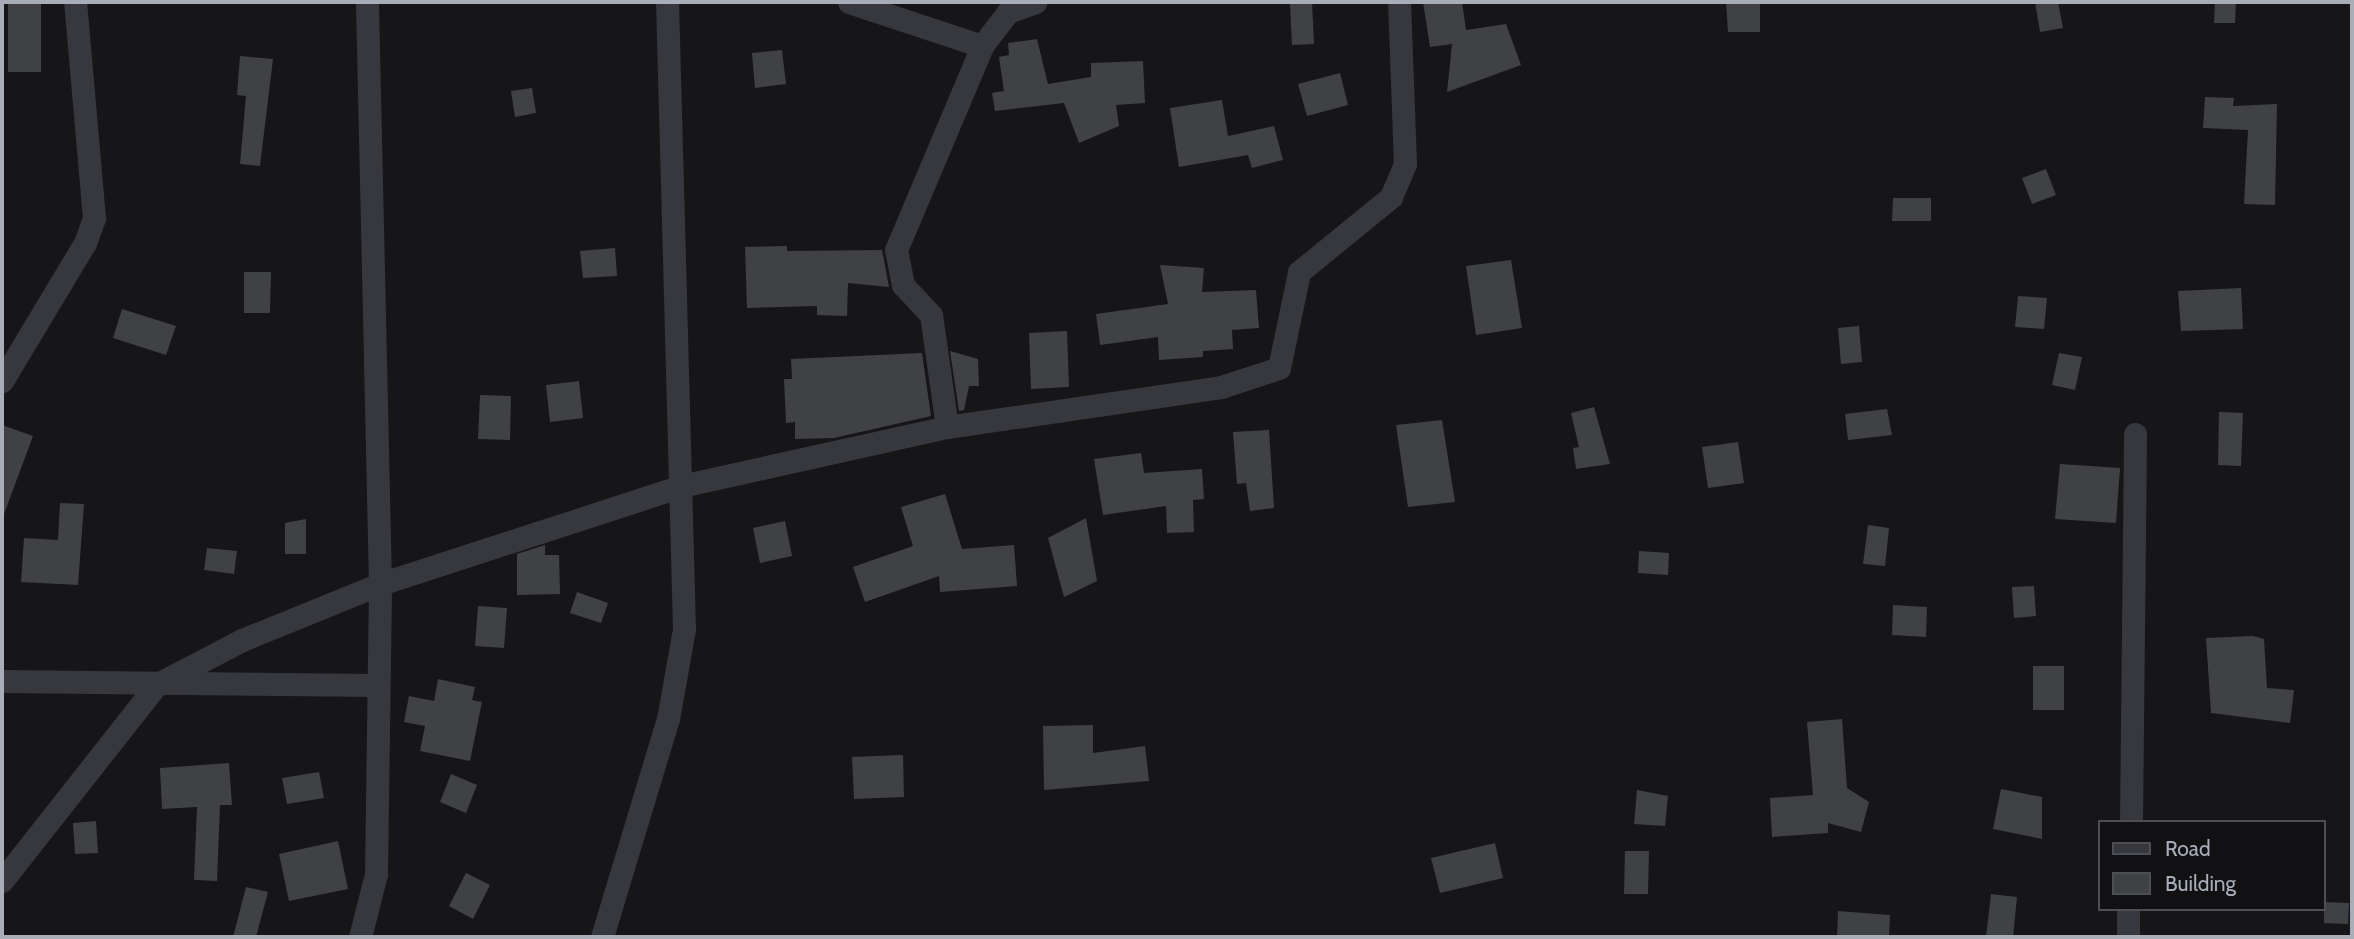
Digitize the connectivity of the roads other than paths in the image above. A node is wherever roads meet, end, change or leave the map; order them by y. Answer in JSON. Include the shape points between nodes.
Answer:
{"nodes":[{"id":1,"x":75,"y":2,"type":"edge"},
{"id":2,"x":367,"y":2,"type":"edge"},
{"id":3,"x":667,"y":2,"type":"edge"},
{"id":4,"x":849,"y":2,"type":"edge"},
{"id":5,"x":1035,"y":2,"type":"edge"},
{"id":6,"x":1399,"y":2,"type":"edge"},
{"id":7,"x":982,"y":46,"type":"junction"},
{"id":8,"x":2,"y":381,"type":"edge"},
{"id":9,"x":947,"y":427,"type":"junction"},
{"id":10,"x":2135,"y":434,"type":"dead end"},
{"id":11,"x":681,"y":486,"type":"junction"},
{"id":12,"x":380,"y":584,"type":"junction"},
{"id":13,"x":2,"y":681,"type":"edge"},
{"id":14,"x":156,"y":685,"type":"junction"},
{"id":15,"x":377,"y":685,"type":"junction"},
{"id":16,"x":2131,"y":820,"type":"edge"},
{"id":17,"x":2,"y":881,"type":"edge"},
{"id":18,"x":2129,"y":911,"type":"edge"},
{"id":19,"x":360,"y":937,"type":"edge"},
{"id":20,"x":602,"y":937,"type":"edge"},
{"id":21,"x":2128,"y":937,"type":"edge"}],
"edges":[{"from":1,"to":8,"type":"street","via":[[96,185],[94,218],[86,243]]},
{"from":2,"to":12,"type":"street"},
{"from":3,"to":11,"type":"street"},
{"from":4,"to":7,"type":"street"},
{"from":5,"to":7,"type":"street","via":[[1008,12]]},
{"from":6,"to":9,"type":"street","via":[[1405,164],[1391,197],[1299,272],[1279,368],[1221,387]]},
{"from":7,"to":9,"type":"street","via":[[896,250],[903,285],[931,314]]},
{"from":9,"to":11,"type":"street"},
{"from":10,"to":16,"type":"street"},
{"from":11,"to":12,"type":"street"},
{"from":11,"to":20,"type":"street","via":[[684,629],[668,719]]},
{"from":12,"to":14,"type":"street","via":[[242,640]]},
{"from":12,"to":15,"type":"street"},
{"from":13,"to":14,"type":"street"},
{"from":14,"to":15,"type":"street"},
{"from":14,"to":17,"type":"street"},
{"from":15,"to":19,"type":"street","via":[[376,874]]},
{"from":18,"to":21,"type":"street"}]}
